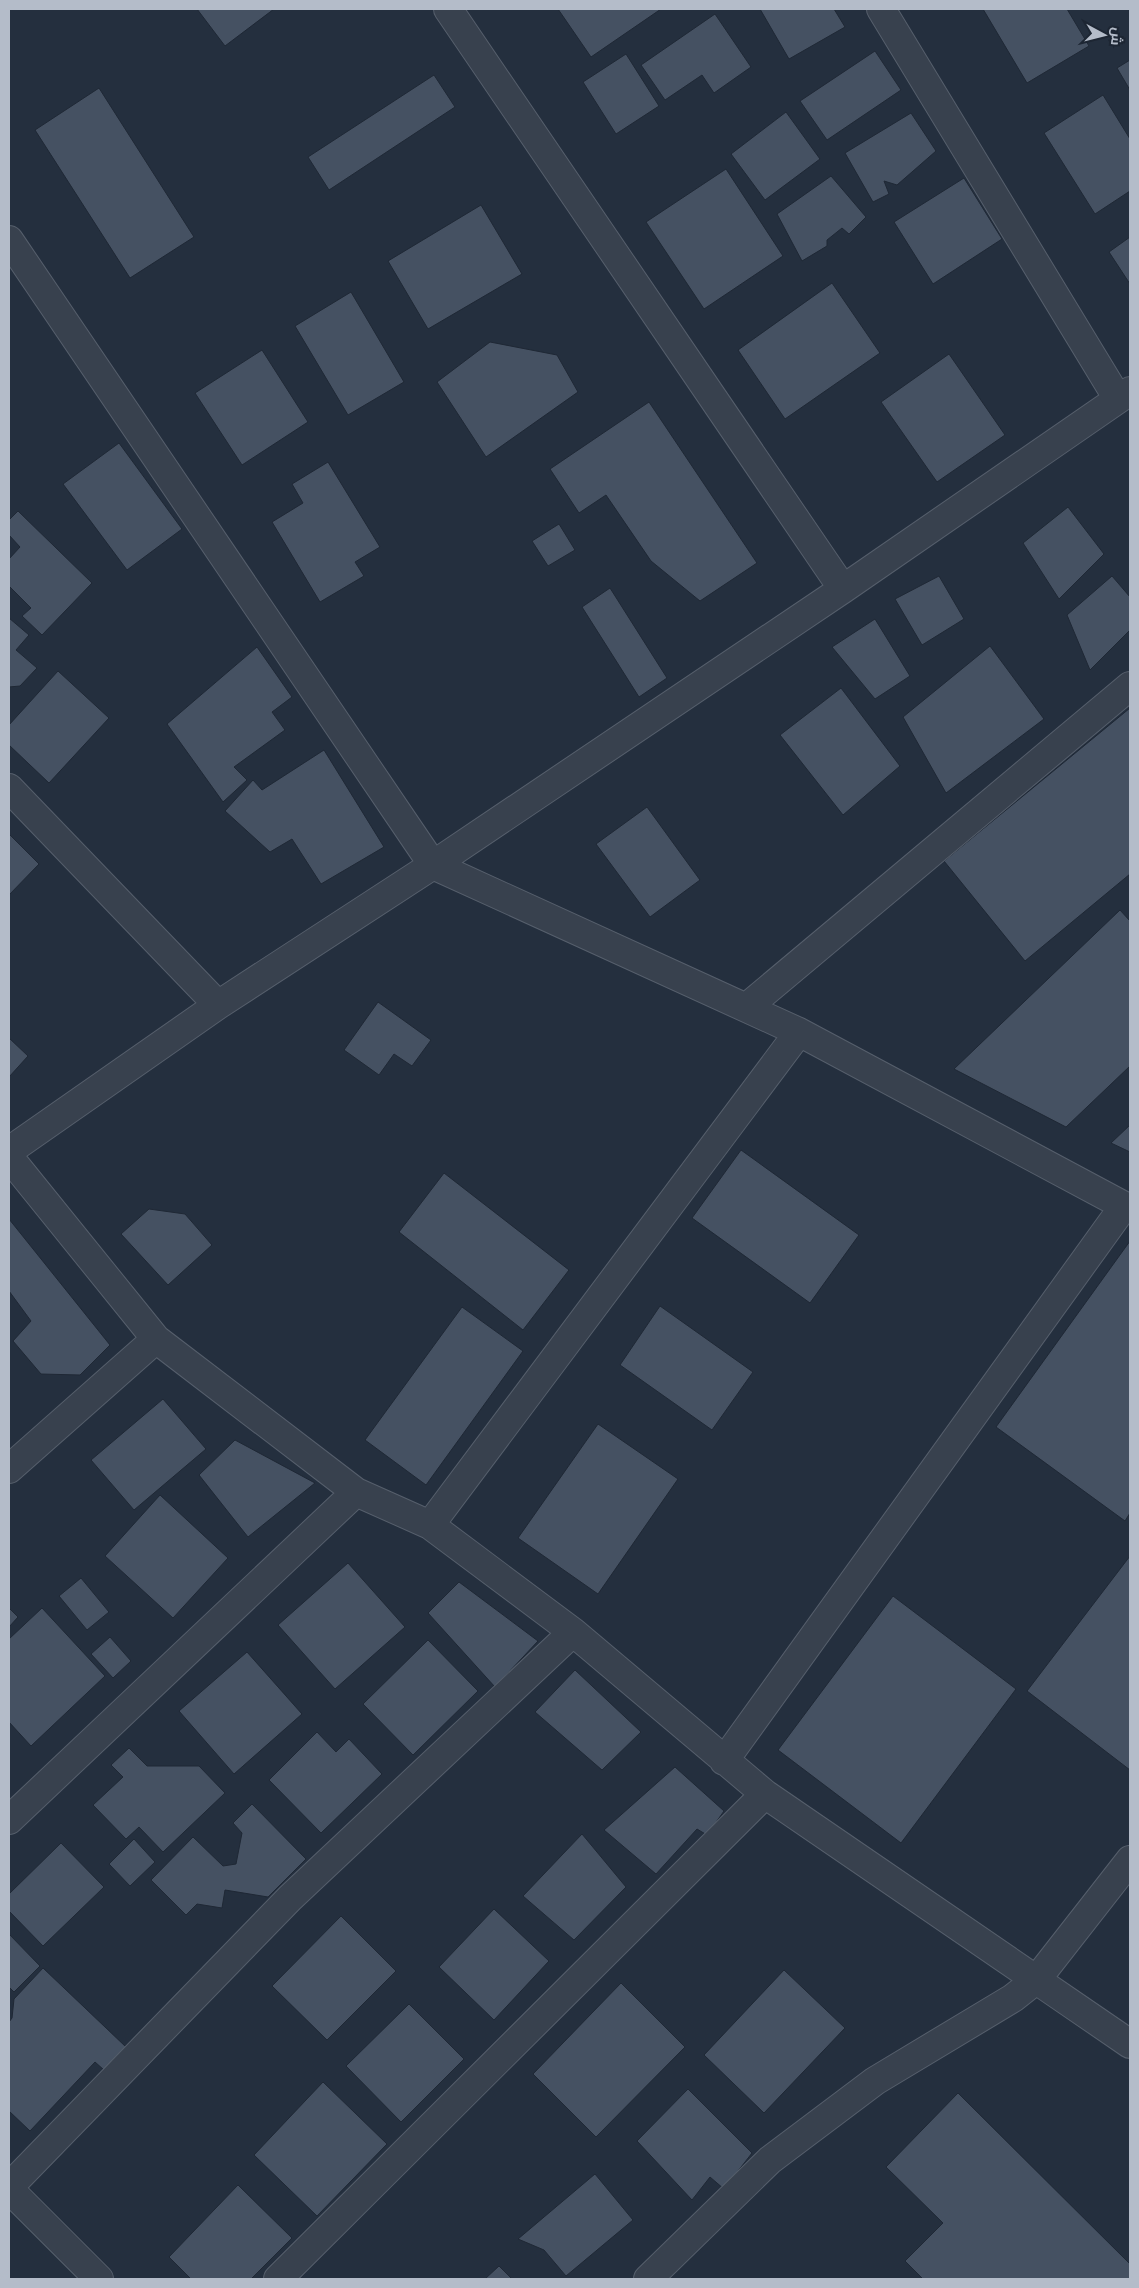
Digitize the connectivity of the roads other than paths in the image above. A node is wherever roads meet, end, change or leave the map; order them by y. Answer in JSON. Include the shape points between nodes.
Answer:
{"nodes":[{"id":1,"x":448,"y":9,"type":"edge"},
{"id":2,"x":881,"y":9,"type":"edge"},
{"id":3,"x":9,"y":240,"type":"edge"},
{"id":4,"x":1124,"y":395,"type":"edge"},
{"id":5,"x":843,"y":589,"type":"junction"},
{"id":6,"x":1130,"y":686,"type":"edge"},
{"id":7,"x":9,"y":788,"type":"edge"},
{"id":8,"x":433,"y":865,"type":"junction"},
{"id":9,"x":218,"y":1005,"type":"junction"},
{"id":10,"x":747,"y":1007,"type":"junction"},
{"id":11,"x":799,"y":1032,"type":"junction"},
{"id":12,"x":9,"y":1151,"type":"edge"},
{"id":13,"x":9,"y":1157,"type":"edge"},
{"id":14,"x":1127,"y":1207,"type":"edge"},
{"id":15,"x":156,"y":1339,"type":"junction"},
{"id":16,"x":9,"y":1469,"type":"edge"},
{"id":17,"x":356,"y":1492,"type":"junction"},
{"id":18,"x":430,"y":1525,"type":"junction"},
{"id":19,"x":573,"y":1632,"type":"junction"},
{"id":20,"x":724,"y":1760,"type":"junction"},
{"id":21,"x":765,"y":1794,"type":"junction"},
{"id":22,"x":9,"y":1820,"type":"edge"},
{"id":23,"x":1130,"y":1860,"type":"edge"},
{"id":24,"x":1037,"y":1979,"type":"junction"},
{"id":25,"x":1130,"y":2044,"type":"edge"},
{"id":26,"x":9,"y":2188,"type":"edge"},
{"id":27,"x":99,"y":2279,"type":"edge"},
{"id":28,"x":278,"y":2279,"type":"edge"},
{"id":29,"x":648,"y":2279,"type":"edge"}],
"edges":[{"from":1,"to":5,"type":"street"},
{"from":2,"to":4,"type":"street"},
{"from":3,"to":8,"type":"street"},
{"from":4,"to":5,"type":"street"},
{"from":5,"to":8,"type":"street"},
{"from":6,"to":10,"type":"street"},
{"from":7,"to":9,"type":"street"},
{"from":8,"to":9,"type":"street"},
{"from":8,"to":10,"type":"street"},
{"from":9,"to":12,"type":"street"},
{"from":10,"to":11,"type":"street"},
{"from":11,"to":14,"type":"street"},
{"from":11,"to":18,"type":"street"},
{"from":13,"to":15,"type":"street"},
{"from":14,"to":20,"type":"street"},
{"from":15,"to":16,"type":"street"},
{"from":15,"to":17,"type":"street"},
{"from":17,"to":18,"type":"street"},
{"from":17,"to":22,"type":"street"},
{"from":18,"to":19,"type":"street"},
{"from":19,"to":20,"type":"street"},
{"from":19,"to":26,"type":"street","via":[[290,1898]]},
{"from":20,"to":21,"type":"street"},
{"from":21,"to":24,"type":"street"},
{"from":21,"to":28,"type":"street"},
{"from":23,"to":24,"type":"street"},
{"from":24,"to":25,"type":"street"},
{"from":24,"to":29,"type":"street","via":[[1013,1998],[875,2081],[770,2160]]},
{"from":26,"to":27,"type":"street"}]}
